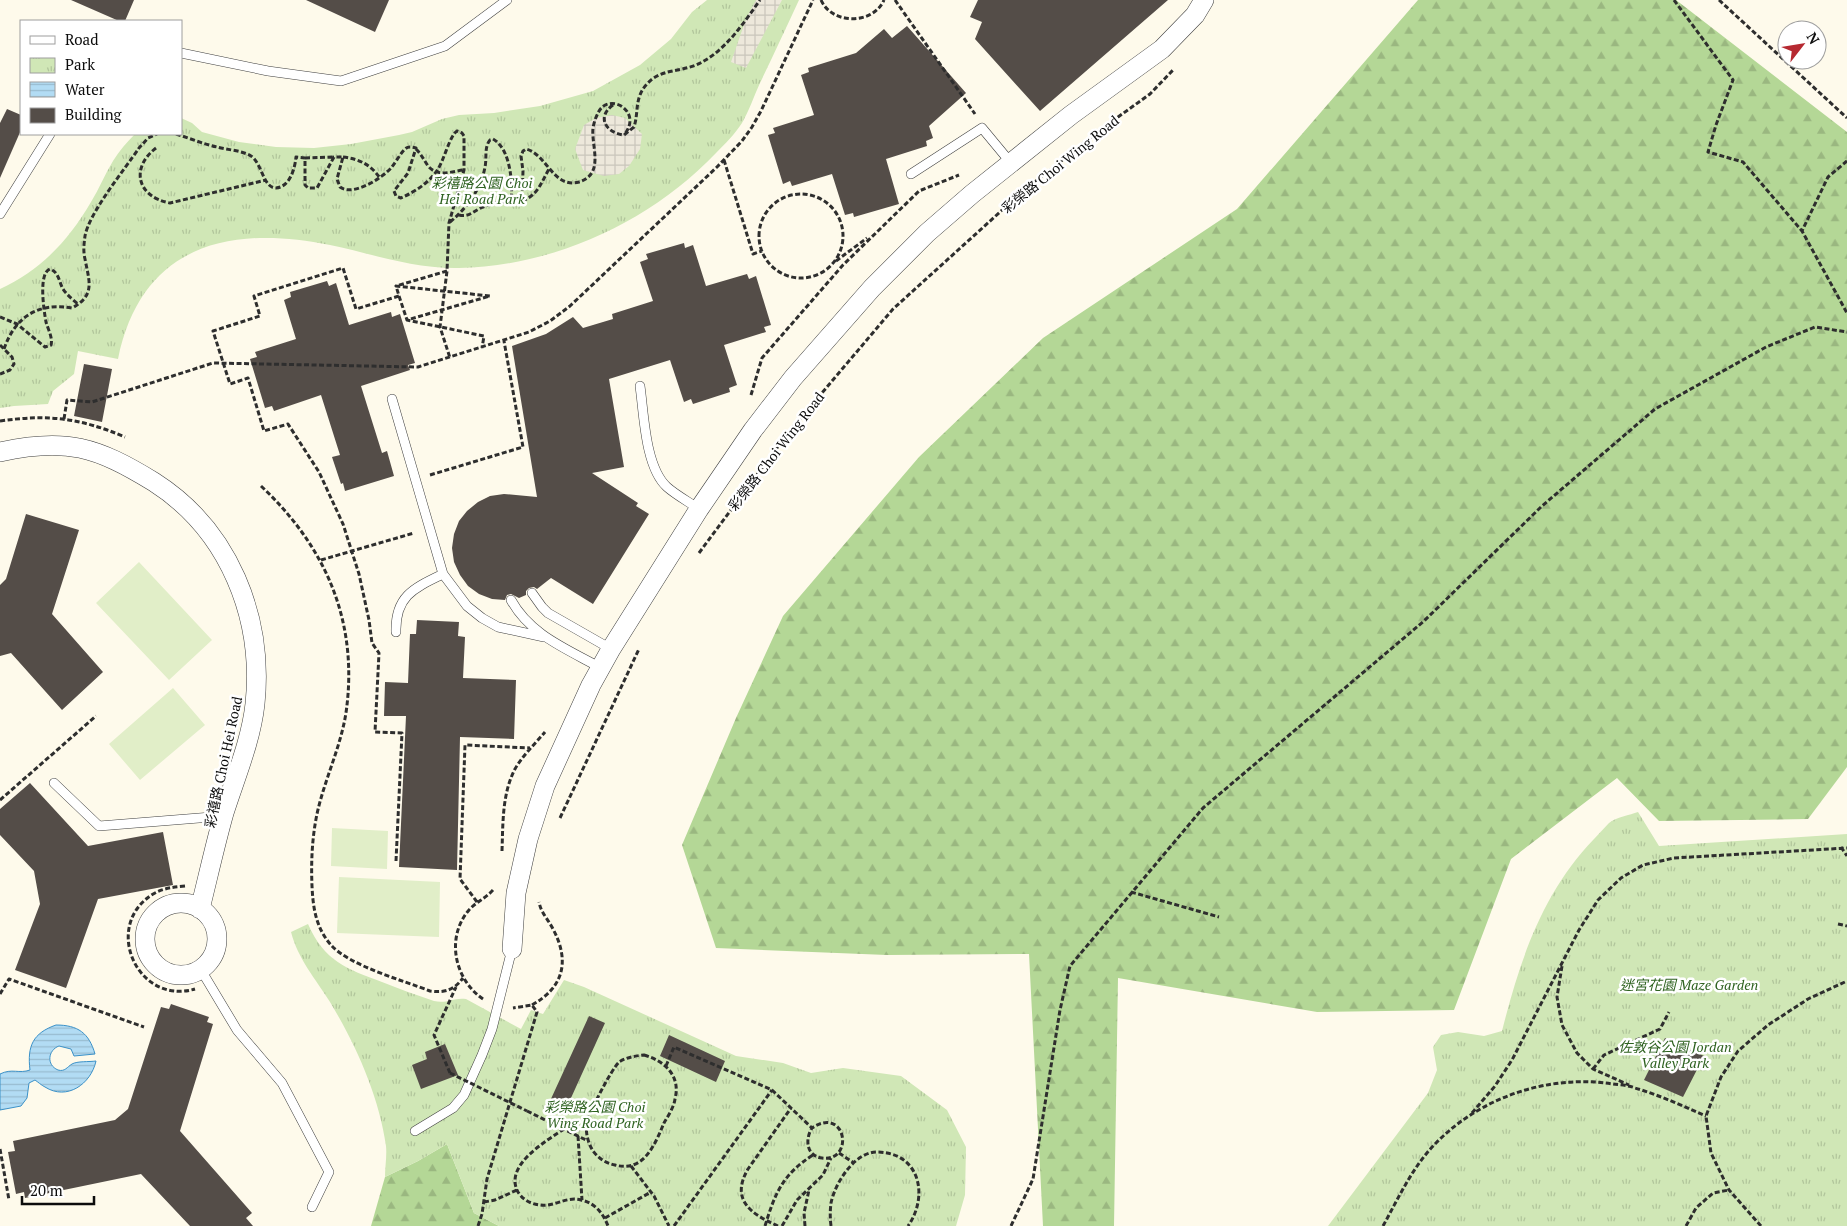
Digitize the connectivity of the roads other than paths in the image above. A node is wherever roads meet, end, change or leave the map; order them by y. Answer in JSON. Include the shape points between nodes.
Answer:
{"nodes":[{"id":1,"x":507,"y":0,"type":"edge"},
{"id":2,"x":1204,"y":0,"type":"edge"},
{"id":3,"x":182,"y":53,"type":"edge"},
{"id":4,"x":49,"y":135,"type":"edge"},
{"id":5,"x":1012,"y":163,"type":"junction"},
{"id":6,"x":911,"y":174,"type":"dead end"},
{"id":7,"x":0,"y":214,"type":"edge"},
{"id":8,"x":640,"y":386,"type":"dead end"},
{"id":9,"x":392,"y":400,"type":"dead end"},
{"id":10,"x":0,"y":452,"type":"edge"},
{"id":11,"x":699,"y":509,"type":"junction"},
{"id":12,"x":444,"y":574,"type":"junction"},
{"id":13,"x":532,"y":593,"type":"dead end"},
{"id":14,"x":511,"y":600,"type":"dead end"},
{"id":15,"x":396,"y":632,"type":"dead end"},
{"id":16,"x":544,"y":637,"type":"junction"},
{"id":17,"x":612,"y":648,"type":"junction"},
{"id":18,"x":601,"y":668,"type":"junction"},
{"id":19,"x":54,"y":783,"type":"dead end"},
{"id":20,"x":224,"y":816,"type":"junction"},
{"id":21,"x":200,"y":909,"type":"junction"},
{"id":22,"x":512,"y":949,"type":"joint"},
{"id":23,"x":204,"y":976,"type":"junction"},
{"id":24,"x":416,"y":1131,"type":"dead end"},
{"id":25,"x":312,"y":1207,"type":"dead end"}],
"edges":[{"from":1,"to":3,"type":"lane","via":[[445,46],[341,81],[268,71]]},
{"from":2,"to":5,"type":"street","name":"彩榮路 Choi Wing Road","via":[[1195,15],[1162,49],[1071,115]]},
{"from":4,"to":7,"type":"lane"},
{"from":5,"to":6,"type":"lane","via":[[982,128]]},
{"from":5,"to":11,"type":"street","name":"彩榮路 Choi Wing Road","via":[[927,233],[872,288],[793,378]]},
{"from":8,"to":11,"type":"lane","via":[[651,462],[657,475],[666,486]]},
{"from":9,"to":12,"type":"lane"},
{"from":10,"to":20,"type":"street","name":"彩禧路 Choi Hei Road","via":[[43,444],[75,446],[106,455],[168,491],[198,519],[222,551],[241,587],[253,626],[257,666],[255,706]]},
{"from":11,"to":17,"type":"street","name":"彩榮路 Choi Wing Road"},
{"from":12,"to":15,"type":"lane","via":[[413,589],[405,597],[397,614]]},
{"from":12,"to":16,"type":"lane","via":[[467,606],[482,618],[498,628]]},
{"from":13,"to":17,"type":"lane","via":[[548,613]]},
{"from":14,"to":16,"type":"lane","via":[[522,617]]},
{"from":16,"to":18,"type":"lane"},
{"from":17,"to":18,"type":"street","name":"彩榮路 Choi Wing Road"},
{"from":18,"to":22,"type":"street","name":"彩榮路 Choi Wing Road","via":[[545,786],[531,830],[516,893]]},
{"from":19,"to":20,"type":"lane","via":[[99,826]]},
{"from":20,"to":21,"type":"street","name":"彩禧路 Choi Hei Road"},
{"from":21,"to":23,"type":"street","via":[[215,927],[217,939]]},
{"from":21,"to":23,"type":"street","via":[[189,904],[166,906],[156,913],[145,934],[150,957],[157,966],[178,976]]},
{"from":22,"to":24,"type":"lane","via":[[492,1029],[464,1095],[453,1108]]},
{"from":23,"to":25,"type":"lane","via":[[237,1030],[282,1083],[329,1172]]}]}
